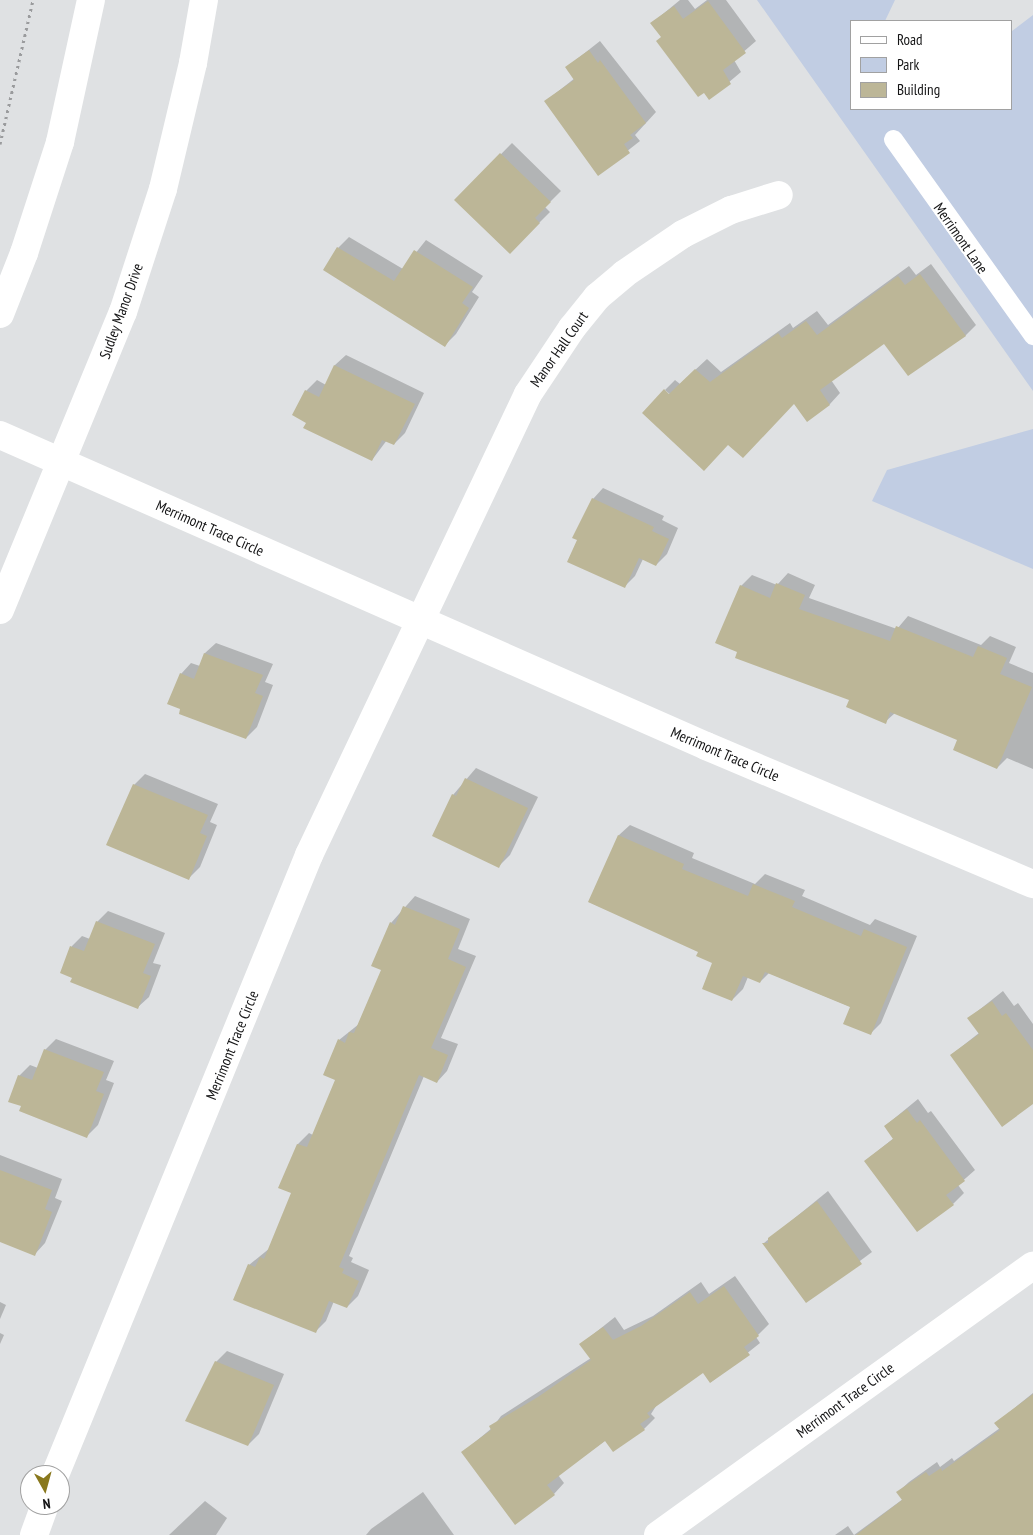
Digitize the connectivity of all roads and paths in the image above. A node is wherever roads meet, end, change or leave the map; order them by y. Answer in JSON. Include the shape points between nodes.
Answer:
{"nodes":[{"id":1,"x":33,"y":0,"type":"edge"},
{"id":2,"x":91,"y":0,"type":"edge"},
{"id":3,"x":204,"y":0,"type":"edge"},
{"id":4,"x":893,"y":139,"type":"dead end"},
{"id":5,"x":0,"y":144,"type":"edge"},
{"id":6,"x":779,"y":195,"type":"dead end"},
{"id":7,"x":0,"y":314,"type":"edge"},
{"id":8,"x":1033,"y":335,"type":"edge"},
{"id":9,"x":0,"y":435,"type":"edge"},
{"id":10,"x":61,"y":462,"type":"junction"},
{"id":11,"x":0,"y":610,"type":"edge"},
{"id":12,"x":419,"y":620,"type":"junction"},
{"id":13,"x":1033,"y":884,"type":"edge"},
{"id":14,"x":1033,"y":1266,"type":"edge"},
{"id":15,"x":60,"y":1465,"type":"edge"},
{"id":16,"x":41,"y":1515,"type":"edge"},
{"id":17,"x":34,"y":1535,"type":"edge"},
{"id":18,"x":658,"y":1535,"type":"edge"}],
"edges":[{"from":1,"to":5,"type":"path"},
{"from":2,"to":7,"type":"street","via":[[60,142],[24,253]]},
{"from":3,"to":10,"type":"street","name":"Sudley Manor Drive","via":[[194,63],[163,189],[123,312]]},
{"from":4,"to":8,"type":"lane","name":"Merrimont Lane"},
{"from":6,"to":12,"type":"street","name":"Manor Hall Court","via":[[731,210],[683,234],[624,274],[597,297],[550,358],[528,394]]},
{"from":9,"to":10,"type":"street","name":"Merrimont Trace Circle"},
{"from":10,"to":11,"type":"street","name":"Sudley Manor Drive"},
{"from":10,"to":12,"type":"street","name":"Merrimont Trace Circle"},
{"from":12,"to":13,"type":"street","name":"Merrimont Trace Circle","via":[[715,750]]},
{"from":12,"to":15,"type":"street","name":"Merrimont Trace Circle","via":[[309,855]]},
{"from":14,"to":18,"type":"street","name":"Merrimont Trace Circle"},
{"from":16,"to":17,"type":"street"}]}
